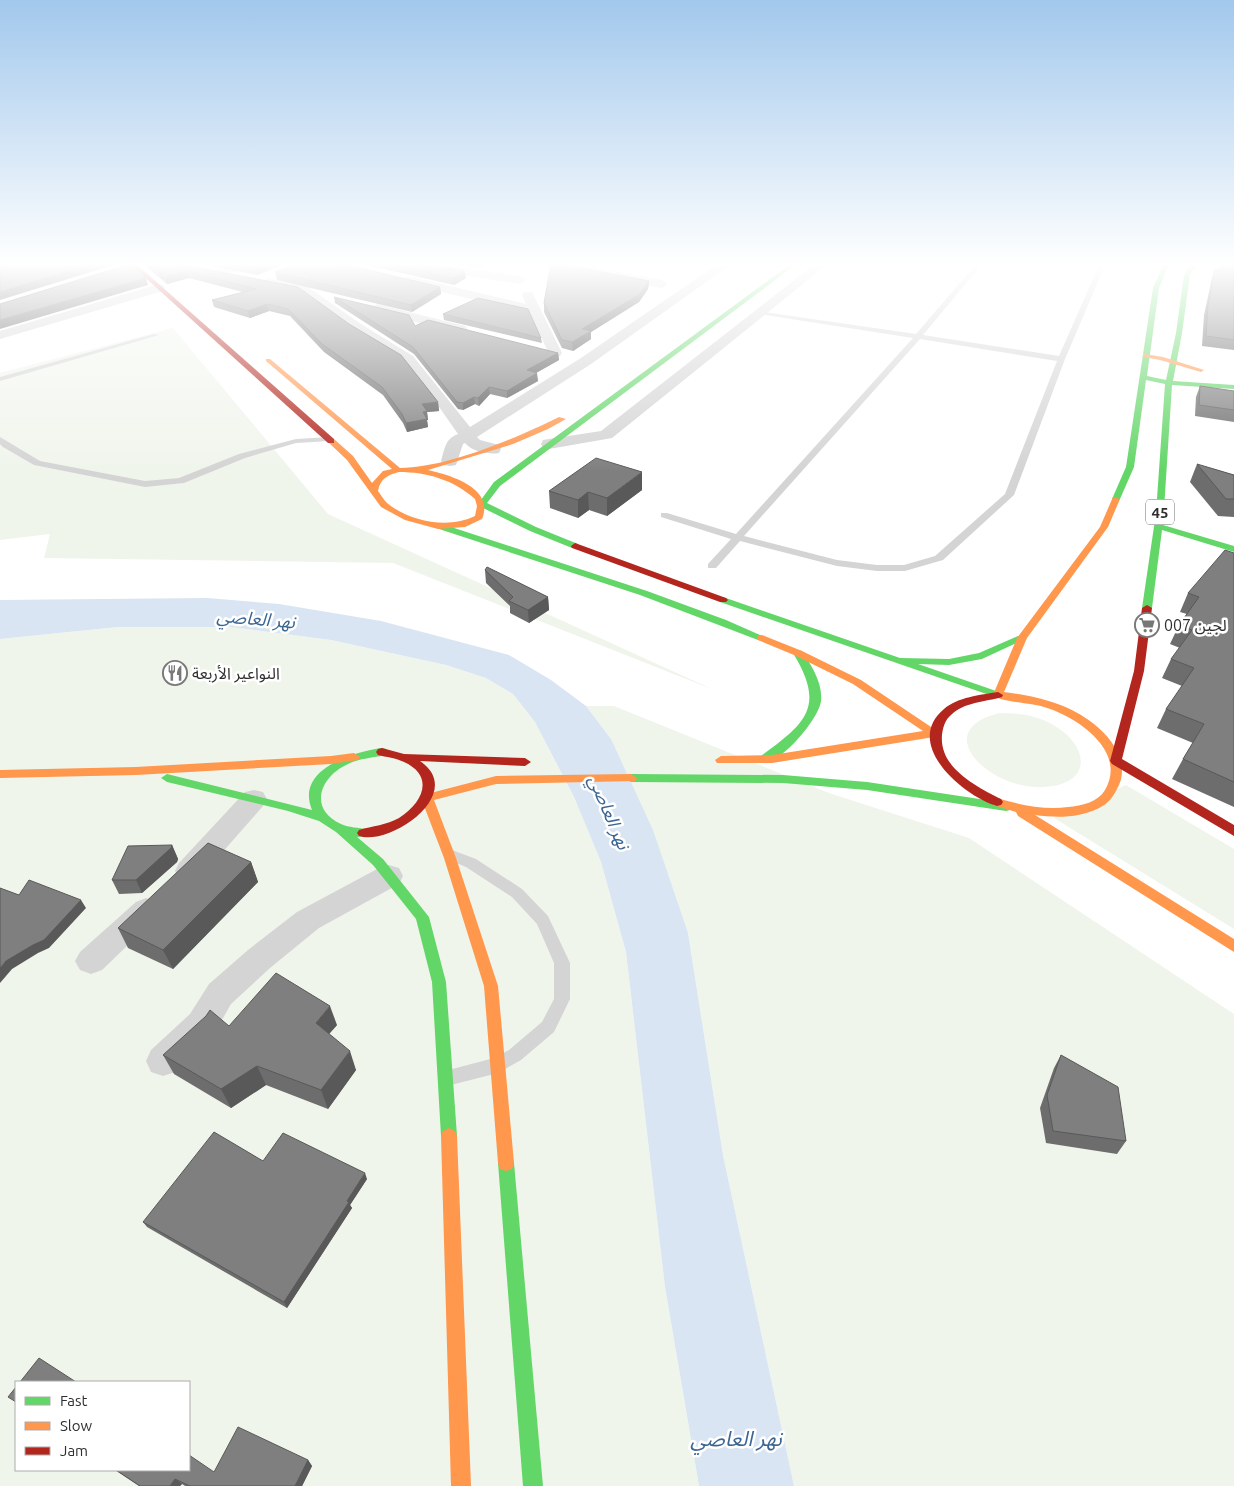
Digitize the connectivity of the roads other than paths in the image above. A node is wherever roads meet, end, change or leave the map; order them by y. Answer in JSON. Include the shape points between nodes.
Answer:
{"nodes":[{"id":1,"x":209,"y":332,"type":"edge"},
{"id":2,"x":364,"y":332,"type":"edge"},
{"id":3,"x":472,"y":332,"type":"edge"},
{"id":4,"x":545,"y":332,"type":"edge"},
{"id":5,"x":626,"y":332,"type":"edge"},
{"id":6,"x":687,"y":332,"type":"edge"},
{"id":7,"x":701,"y":332,"type":"edge"},
{"id":8,"x":734,"y":332,"type":"edge"},
{"id":9,"x":888,"y":332,"type":"edge"},
{"id":10,"x":922,"y":332,"type":"edge"},
{"id":11,"x":1073,"y":332,"type":"edge"},
{"id":12,"x":1149,"y":332,"type":"edge"},
{"id":13,"x":1178,"y":332,"type":"edge"},
{"id":14,"x":478,"y":334,"type":"edge"},
{"id":15,"x":156,"y":335,"type":"dead end"},
{"id":16,"x":918,"y":337,"type":"junction"},
{"id":17,"x":536,"y":348,"type":"edge"},
{"id":18,"x":555,"y":353,"type":"junction"},
{"id":19,"x":262,"y":355,"type":"dead end"},
{"id":20,"x":1145,"y":356,"type":"junction"},
{"id":21,"x":1061,"y":359,"type":"junction"},
{"id":22,"x":586,"y":361,"type":"junction"},
{"id":23,"x":1174,"y":362,"type":"junction"},
{"id":24,"x":1225,"y":375,"type":"edge"},
{"id":25,"x":1142,"y":378,"type":"junction"},
{"id":26,"x":0,"y":379,"type":"edge"},
{"id":27,"x":1169,"y":382,"type":"junction"},
{"id":28,"x":1234,"y":387,"type":"edge"},
{"id":29,"x":467,"y":436,"type":"junction"},
{"id":30,"x":0,"y":438,"type":"edge"},
{"id":31,"x":329,"y":439,"type":"junction"},
{"id":32,"x":549,"y":444,"type":"junction"},
{"id":33,"x":493,"y":449,"type":"junction"},
{"id":34,"x":450,"y":461,"type":"junction"},
{"id":35,"x":397,"y":469,"type":"junction"},
{"id":36,"x":418,"y":471,"type":"junction"},
{"id":37,"x":374,"y":491,"type":"junction"},
{"id":38,"x":482,"y":504,"type":"junction"},
{"id":39,"x":664,"y":515,"type":"dead end"},
{"id":40,"x":438,"y":526,"type":"junction"},
{"id":41,"x":1158,"y":526,"type":"junction"},
{"id":42,"x":739,"y":538,"type":"junction"},
{"id":43,"x":1234,"y":549,"type":"edge"},
{"id":44,"x":712,"y":566,"type":"dead end"},
{"id":45,"x":1022,"y":638,"type":"junction"},
{"id":46,"x":798,"y":653,"type":"junction"},
{"id":47,"x":904,"y":660,"type":"junction"},
{"id":48,"x":998,"y":695,"type":"junction"},
{"id":49,"x":934,"y":733,"type":"junction"},
{"id":50,"x":354,"y":757,"type":"junction"},
{"id":51,"x":407,"y":757,"type":"junction"},
{"id":52,"x":765,"y":759,"type":"junction"},
{"id":53,"x":708,"y":760,"type":"dead end"},
{"id":54,"x":1116,"y":761,"type":"junction"},
{"id":55,"x":533,"y":762,"type":"dead end"},
{"id":56,"x":136,"y":771,"type":"junction"},
{"id":57,"x":0,"y":774,"type":"edge"},
{"id":58,"x":427,"y":798,"type":"junction"},
{"id":59,"x":254,"y":799,"type":"junction"},
{"id":60,"x":1015,"y":808,"type":"junction"},
{"id":61,"x":321,"y":817,"type":"junction"},
{"id":62,"x":341,"y":830,"type":"junction"},
{"id":63,"x":1234,"y":831,"type":"edge"},
{"id":64,"x":448,"y":853,"type":"junction"},
{"id":65,"x":389,"y":876,"type":"junction"},
{"id":66,"x":1234,"y":946,"type":"edge"},
{"id":67,"x":91,"y":961,"type":"dead end"},
{"id":68,"x":163,"y":1061,"type":"edge"},
{"id":69,"x":498,"y":1065,"type":"junction"},
{"id":70,"x":445,"y":1079,"type":"junction"},
{"id":71,"x":460,"y":1486,"type":"edge"},
{"id":72,"x":533,"y":1486,"type":"edge"}],
"edges":[{"from":1,"to":31,"type":"main road"},
{"from":2,"to":29,"type":"street","via":[[408,360]]},
{"from":3,"to":14,"type":"street"},
{"from":4,"to":18,"type":"street"},
{"from":5,"to":22,"type":"street"},
{"from":6,"to":33,"type":"main road","via":[[582,407],[536,433]]},
{"from":7,"to":32,"type":"main road"},
{"from":8,"to":32,"type":"street","via":[[606,435]]},
{"from":9,"to":16,"type":"lane"},
{"from":10,"to":16,"type":"lane"},
{"from":11,"to":21,"type":"lane"},
{"from":12,"to":20,"type":"main road"},
{"from":13,"to":23,"type":"main road","number":"45"},
{"from":15,"to":26,"type":"lane"},
{"from":16,"to":21,"type":"lane"},
{"from":16,"to":42,"type":"lane"},
{"from":17,"to":18,"type":"street"},
{"from":18,"to":22,"type":"street"},
{"from":19,"to":35,"type":"main road"},
{"from":20,"to":23,"type":"main road"},
{"from":20,"to":25,"type":"main road"},
{"from":21,"to":42,"type":"lane","via":[[1009,495],[939,558],[905,568],[876,568]]},
{"from":22,"to":29,"type":"street"},
{"from":23,"to":24,"type":"main road"},
{"from":23,"to":27,"type":"main road","number":"45"},
{"from":25,"to":27,"type":"main road"},
{"from":25,"to":45,"type":"main road","via":[[1130,467],[1104,527]]},
{"from":27,"to":28,"type":"main road"},
{"from":27,"to":41,"type":"main road","number":"45","via":[[1165,515]]},
{"from":29,"to":33,"type":"street","via":[[474,444]]},
{"from":29,"to":34,"type":"street","via":[[456,441]]},
{"from":30,"to":31,"type":"lane","via":[[37,463],[145,484],[180,481],[242,456],[296,441]]},
{"from":31,"to":37,"type":"main road","via":[[350,458]]},
{"from":32,"to":38,"type":"main road","via":[[498,484]]},
{"from":33,"to":34,"type":"main road"},
{"from":34,"to":36,"type":"main road"},
{"from":35,"to":36,"type":"main road"},
{"from":35,"to":37,"type":"main road","via":[[376,481]]},
{"from":36,"to":38,"type":"main road","via":[[441,475],[461,484],[478,495]]},
{"from":37,"to":40,"type":"main road","via":[[384,505],[400,514]]},
{"from":38,"to":40,"type":"main road","via":[[479,517],[465,524]]},
{"from":38,"to":47,"type":"main road","via":[[549,536],[624,564]]},
{"from":39,"to":42,"type":"lane"},
{"from":40,"to":46,"type":"main road","via":[[723,622]]},
{"from":41,"to":43,"type":"main road"},
{"from":41,"to":54,"type":"main road","number":"45","via":[[1139,671]]},
{"from":42,"to":44,"type":"lane"},
{"from":45,"to":47,"type":"main road","via":[[982,656],[949,662]]},
{"from":45,"to":48,"type":"main road"},
{"from":46,"to":49,"type":"main road","via":[[857,682]]},
{"from":46,"to":52,"type":"main road","via":[[814,676],[818,697],[809,720],[790,741]]},
{"from":47,"to":48,"type":"main road"},
{"from":48,"to":49,"type":"main road","via":[[961,702],[938,720]]},
{"from":48,"to":54,"type":"main road","via":[[1041,701],[1062,709],[1097,732]]},
{"from":49,"to":52,"type":"main road"},
{"from":49,"to":60,"type":"main road","via":[[942,762],[955,777],[993,801]]},
{"from":50,"to":51,"type":"main road","via":[[382,752]]},
{"from":50,"to":56,"type":"main road"},
{"from":50,"to":61,"type":"main road","via":[[330,770],[316,788],[315,808]]},
{"from":51,"to":55,"type":"main road"},
{"from":51,"to":58,"type":"main road","via":[[417,762],[429,778]]},
{"from":52,"to":53,"type":"main road"},
{"from":54,"to":60,"type":"main road","via":[[1117,776],[1112,789],[1102,801],[1086,809],[1042,813]]},
{"from":54,"to":63,"type":"main road"},
{"from":56,"to":57,"type":"main road"},
{"from":56,"to":59,"type":"main road"},
{"from":58,"to":60,"type":"main road","via":[[496,780],[686,777],[783,779],[867,786]]},
{"from":58,"to":62,"type":"main road","via":[[411,817],[385,829],[370,832]]},
{"from":58,"to":64,"type":"main road"},
{"from":59,"to":61,"type":"main road"},
{"from":59,"to":67,"type":"street","via":[[195,865]]},
{"from":60,"to":66,"type":"main road"},
{"from":61,"to":62,"type":"main road"},
{"from":62,"to":65,"type":"main road"},
{"from":64,"to":69,"type":"main road","via":[[491,986]]},
{"from":64,"to":69,"type":"lane","via":[[472,862],[517,893],[543,920],[562,963],[562,999],[548,1027]]},
{"from":65,"to":68,"type":"street","via":[[308,920],[259,959],[220,994],[202,1024]]},
{"from":65,"to":70,"type":"main road","via":[[422,917],[439,982]]},
{"from":69,"to":70,"type":"lane"},
{"from":69,"to":72,"type":"main road"},
{"from":70,"to":71,"type":"main road"}]}
